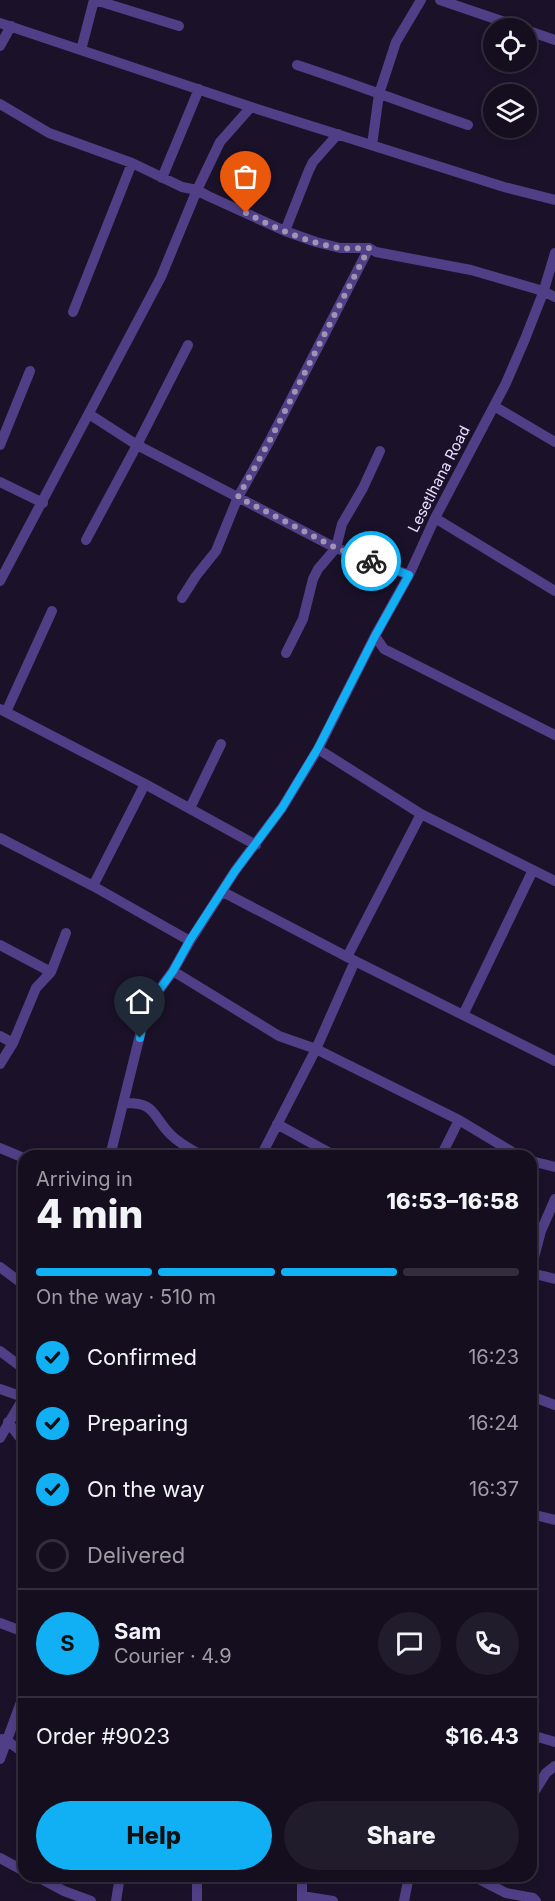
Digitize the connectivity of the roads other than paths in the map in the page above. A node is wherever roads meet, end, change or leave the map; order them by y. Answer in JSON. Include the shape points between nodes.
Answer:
{"nodes":[{"id":1,"x":94,"y":0,"type":"edge"},
{"id":2,"x":421,"y":0,"type":"edge"},
{"id":3,"x":440,"y":0,"type":"edge"},
{"id":4,"x":493,"y":18,"type":"edge"},
{"id":5,"x":6,"y":25,"type":"edge"},
{"id":6,"x":179,"y":26,"type":"dead end"},
{"id":7,"x":537,"y":34,"type":"edge"},
{"id":8,"x":555,"y":40,"type":"edge"},
{"id":9,"x":0,"y":46,"type":"edge"},
{"id":10,"x":81,"y":50,"type":"junction"},
{"id":11,"x":297,"y":65,"type":"dead end"},
{"id":12,"x":199,"y":89,"type":"junction"},
{"id":13,"x":379,"y":94,"type":"junction"},
{"id":14,"x":0,"y":104,"type":"edge"},
{"id":15,"x":250,"y":107,"type":"junction"},
{"id":16,"x":468,"y":125,"type":"dead end"},
{"id":17,"x":338,"y":134,"type":"junction"},
{"id":18,"x":372,"y":145,"type":"junction"},
{"id":19,"x":132,"y":163,"type":"junction"},
{"id":20,"x":162,"y":178,"type":"junction"},
{"id":21,"x":197,"y":190,"type":"junction"},
{"id":22,"x":555,"y":200,"type":"edge"},
{"id":23,"x":285,"y":231,"type":"junction"},
{"id":24,"x":369,"y":248,"type":"junction"},
{"id":25,"x":555,"y":253,"type":"edge"},
{"id":26,"x":543,"y":291,"type":"junction"},
{"id":27,"x":555,"y":297,"type":"edge"},
{"id":28,"x":74,"y":312,"type":"dead end"},
{"id":29,"x":188,"y":345,"type":"dead end"},
{"id":30,"x":30,"y":371,"type":"dead end"},
{"id":31,"x":494,"y":406,"type":"junction"},
{"id":32,"x":89,"y":414,"type":"junction"},
{"id":33,"x":555,"y":442,"type":"edge"},
{"id":34,"x":0,"y":445,"type":"edge"},
{"id":35,"x":137,"y":445,"type":"junction"},
{"id":36,"x":380,"y":451,"type":"dead end"},
{"id":37,"x":0,"y":482,"type":"edge"},
{"id":38,"x":238,"y":497,"type":"junction"},
{"id":39,"x":43,"y":503,"type":"junction"},
{"id":40,"x":435,"y":518,"type":"junction"},
{"id":41,"x":86,"y":540,"type":"dead end"},
{"id":42,"x":336,"y":548,"type":"junction"},
{"id":43,"x":409,"y":575,"type":"junction"},
{"id":44,"x":0,"y":581,"type":"edge"},
{"id":45,"x":555,"y":591,"type":"edge"},
{"id":46,"x":182,"y":598,"type":"dead end"},
{"id":47,"x":52,"y":611,"type":"dead end"},
{"id":48,"x":375,"y":636,"type":"junction"},
{"id":49,"x":286,"y":653,"type":"dead end"},
{"id":50,"x":3,"y":711,"type":"edge"},
{"id":51,"x":555,"y":735,"type":"edge"},
{"id":52,"x":221,"y":744,"type":"dead end"},
{"id":53,"x":318,"y":748,"type":"junction"},
{"id":54,"x":144,"y":784,"type":"junction"},
{"id":55,"x":190,"y":808,"type":"junction"},
{"id":56,"x":421,"y":813,"type":"junction"},
{"id":57,"x":0,"y":838,"type":"edge"},
{"id":58,"x":256,"y":845,"type":"junction"},
{"id":59,"x":533,"y":870,"type":"junction"},
{"id":60,"x":555,"y":881,"type":"edge"},
{"id":61,"x":93,"y":886,"type":"junction"},
{"id":62,"x":223,"y":892,"type":"junction"},
{"id":63,"x":66,"y":933,"type":"dead end"},
{"id":64,"x":190,"y":940,"type":"junction"},
{"id":65,"x":0,"y":945,"type":"edge"},
{"id":66,"x":351,"y":959,"type":"junction"},
{"id":67,"x":173,"y":971,"type":"junction"},
{"id":68,"x":51,"y":972,"type":"junction"},
{"id":69,"x":463,"y":1015,"type":"junction"},
{"id":70,"x":0,"y":1036,"type":"edge"},
{"id":71,"x":13,"y":1043,"type":"junction"},
{"id":72,"x":316,"y":1049,"type":"junction"},
{"id":73,"x":555,"y":1061,"type":"edge"},
{"id":74,"x":0,"y":1064,"type":"edge"},
{"id":75,"x":123,"y":1103,"type":"junction"},
{"id":76,"x":459,"y":1120,"type":"junction"},
{"id":77,"x":278,"y":1124,"type":"junction"},
{"id":78,"x":0,"y":1148,"type":"edge"},
{"id":79,"x":111,"y":1150,"type":"edge"},
{"id":80,"x":193,"y":1150,"type":"edge"},
{"id":81,"x":264,"y":1150,"type":"edge"},
{"id":82,"x":324,"y":1150,"type":"edge"},
{"id":83,"x":444,"y":1150,"type":"edge"},
{"id":84,"x":509,"y":1150,"type":"edge"},
{"id":85,"x":18,"y":1156,"type":"edge"},
{"id":86,"x":537,"y":1162,"type":"edge"},
{"id":87,"x":555,"y":1167,"type":"edge"},
{"id":88,"x":555,"y":1198,"type":"edge"},
{"id":89,"x":537,"y":1247,"type":"edge"},
{"id":90,"x":0,"y":1267,"type":"edge"},
{"id":91,"x":537,"y":1273,"type":"edge"},
{"id":92,"x":555,"y":1279,"type":"edge"},
{"id":93,"x":18,"y":1280,"type":"edge"},
{"id":94,"x":0,"y":1351,"type":"edge"},
{"id":95,"x":18,"y":1364,"type":"edge"},
{"id":96,"x":0,"y":1389,"type":"edge"},
{"id":97,"x":18,"y":1395,"type":"edge"},
{"id":98,"x":537,"y":1398,"type":"edge"},
{"id":99,"x":555,"y":1405,"type":"edge"},
{"id":100,"x":18,"y":1406,"type":"edge"},
{"id":101,"x":8,"y":1422,"type":"junction"},
{"id":102,"x":18,"y":1435,"type":"edge"},
{"id":103,"x":0,"y":1438,"type":"edge"},
{"id":104,"x":537,"y":1516,"type":"edge"},
{"id":105,"x":555,"y":1520,"type":"edge"},
{"id":106,"x":0,"y":1623,"type":"edge"},
{"id":107,"x":18,"y":1630,"type":"edge"},
{"id":108,"x":18,"y":1707,"type":"edge"},
{"id":109,"x":537,"y":1737,"type":"edge"},
{"id":110,"x":3,"y":1739,"type":"edge"},
{"id":111,"x":555,"y":1742,"type":"edge"},
{"id":112,"x":18,"y":1749,"type":"edge"},
{"id":113,"x":0,"y":1759,"type":"edge"},
{"id":114,"x":555,"y":1766,"type":"edge"},
{"id":115,"x":537,"y":1787,"type":"edge"},
{"id":116,"x":0,"y":1858,"type":"edge"},
{"id":117,"x":18,"y":1868,"type":"edge"},
{"id":118,"x":47,"y":1882,"type":"edge"},
{"id":119,"x":119,"y":1882,"type":"edge"},
{"id":120,"x":197,"y":1882,"type":"edge"},
{"id":121,"x":302,"y":1882,"type":"edge"},
{"id":122,"x":408,"y":1882,"type":"edge"},
{"id":123,"x":491,"y":1882,"type":"edge"},
{"id":124,"x":302,"y":1898,"type":"edge"},
{"id":125,"x":533,"y":1900,"type":"edge"},
{"id":126,"x":91,"y":1901,"type":"edge"},
{"id":127,"x":116,"y":1901,"type":"edge"},
{"id":128,"x":197,"y":1901,"type":"edge"},
{"id":129,"x":333,"y":1901,"type":"edge"},
{"id":130,"x":404,"y":1901,"type":"edge"}],
"edges":[{"from":1,"to":6,"type":"street"},
{"from":1,"to":10,"type":"street"},
{"from":2,"to":13,"type":"street","via":[[396,42]]},
{"from":3,"to":4,"type":"street"},
{"from":5,"to":9,"type":"street"},
{"from":5,"to":10,"type":"street"},
{"from":7,"to":8,"type":"street"},
{"from":10,"to":12,"type":"street"},
{"from":11,"to":13,"type":"street"},
{"from":12,"to":15,"type":"street"},
{"from":12,"to":20,"type":"street"},
{"from":13,"to":16,"type":"street"},
{"from":13,"to":18,"type":"street"},
{"from":14,"to":19,"type":"street","via":[[49,133]]},
{"from":15,"to":17,"type":"street"},
{"from":15,"to":21,"type":"street","via":[[220,142]]},
{"from":17,"to":18,"type":"street"},
{"from":17,"to":23,"type":"street","via":[[313,162]]},
{"from":18,"to":22,"type":"street"},
{"from":19,"to":20,"type":"street"},
{"from":19,"to":28,"type":"street"},
{"from":20,"to":21,"type":"street"},
{"from":21,"to":23,"type":"street"},
{"from":21,"to":32,"type":"street","via":[[161,277]]},
{"from":23,"to":24,"type":"street","via":[[340,248]]},
{"from":24,"to":26,"type":"street","via":[[471,270]]},
{"from":24,"to":38,"type":"street"},
{"from":25,"to":26,"type":"street","name":"Lesetlhana Road"},
{"from":26,"to":27,"type":"street"},
{"from":26,"to":31,"type":"street","name":"Lesetlhana Road"},
{"from":29,"to":35,"type":"street"},
{"from":30,"to":34,"type":"street"},
{"from":31,"to":33,"type":"street"},
{"from":31,"to":40,"type":"street","name":"Lesetlhana Road"},
{"from":32,"to":35,"type":"street"},
{"from":32,"to":39,"type":"street"},
{"from":35,"to":38,"type":"street"},
{"from":35,"to":41,"type":"street"},
{"from":36,"to":42,"type":"street","via":[[342,524]]},
{"from":37,"to":39,"type":"street"},
{"from":38,"to":42,"type":"street"},
{"from":38,"to":46,"type":"street","via":[[216,551]]},
{"from":39,"to":44,"type":"street"},
{"from":40,"to":43,"type":"street","name":"Lesetlhana Road"},
{"from":40,"to":45,"type":"street"},
{"from":42,"to":43,"type":"street"},
{"from":42,"to":49,"type":"street","via":[[313,579],[303,619]]},
{"from":43,"to":48,"type":"street","name":"Lesetlhana Road"},
{"from":47,"to":50,"type":"street"},
{"from":48,"to":51,"type":"street","via":[[384,649]]},
{"from":48,"to":53,"type":"street","name":"Lesetlhana Road"},
{"from":50,"to":54,"type":"street"},
{"from":52,"to":55,"type":"street"},
{"from":53,"to":56,"type":"street"},
{"from":53,"to":58,"type":"street","name":"Lesetlhana Road"},
{"from":54,"to":55,"type":"street"},
{"from":54,"to":61,"type":"street"},
{"from":55,"to":58,"type":"street"},
{"from":56,"to":59,"type":"street"},
{"from":56,"to":66,"type":"street"},
{"from":57,"to":61,"type":"street"},
{"from":58,"to":62,"type":"street","name":"Lesetlhana Road"},
{"from":59,"to":60,"type":"street"},
{"from":59,"to":69,"type":"street"},
{"from":61,"to":64,"type":"street"},
{"from":62,"to":64,"type":"street","name":"Lesetlhana Road"},
{"from":62,"to":66,"type":"street"},
{"from":63,"to":68,"type":"street"},
{"from":64,"to":67,"type":"street","name":"Lesetlhana Road"},
{"from":65,"to":68,"type":"street"},
{"from":66,"to":69,"type":"street"},
{"from":66,"to":72,"type":"street"},
{"from":67,"to":72,"type":"street","via":[[279,1036]]},
{"from":67,"to":75,"type":"street","name":"Lesetlhana Road","via":[[143,1023]]},
{"from":68,"to":71,"type":"street","via":[[36,988]]},
{"from":69,"to":73,"type":"street"},
{"from":70,"to":71,"type":"street"},
{"from":71,"to":74,"type":"street"},
{"from":72,"to":76,"type":"street"},
{"from":72,"to":77,"type":"street"},
{"from":75,"to":79,"type":"street","name":"Lesetlhana Road"},
{"from":75,"to":80,"type":"street","via":[[141,1103],[150,1109],[172,1137]]},
{"from":76,"to":83,"type":"street"},
{"from":76,"to":84,"type":"street"},
{"from":77,"to":81,"type":"street"},
{"from":77,"to":82,"type":"street"},
{"from":78,"to":85,"type":"street"},
{"from":86,"to":87,"type":"street"},
{"from":88,"to":89,"type":"street"},
{"from":90,"to":93,"type":"street"},
{"from":91,"to":92,"type":"street"},
{"from":94,"to":95,"type":"street"},
{"from":96,"to":97,"type":"street"},
{"from":98,"to":99,"type":"street"},
{"from":100,"to":101,"type":"street"},
{"from":101,"to":102,"type":"street"},
{"from":101,"to":103,"type":"street"},
{"from":104,"to":105,"type":"street"},
{"from":106,"to":107,"type":"street"},
{"from":108,"to":110,"type":"street"},
{"from":109,"to":111,"type":"street"},
{"from":110,"to":112,"type":"street"},
{"from":110,"to":113,"type":"street"},
{"from":114,"to":115,"type":"street"},
{"from":116,"to":117,"type":"street"},
{"from":118,"to":126,"type":"street"},
{"from":119,"to":127,"type":"street"},
{"from":120,"to":128,"type":"street"},
{"from":121,"to":124,"type":"street"},
{"from":122,"to":130,"type":"street"},
{"from":123,"to":125,"type":"street","via":[[506,1893]]},
{"from":124,"to":129,"type":"street"}]}
